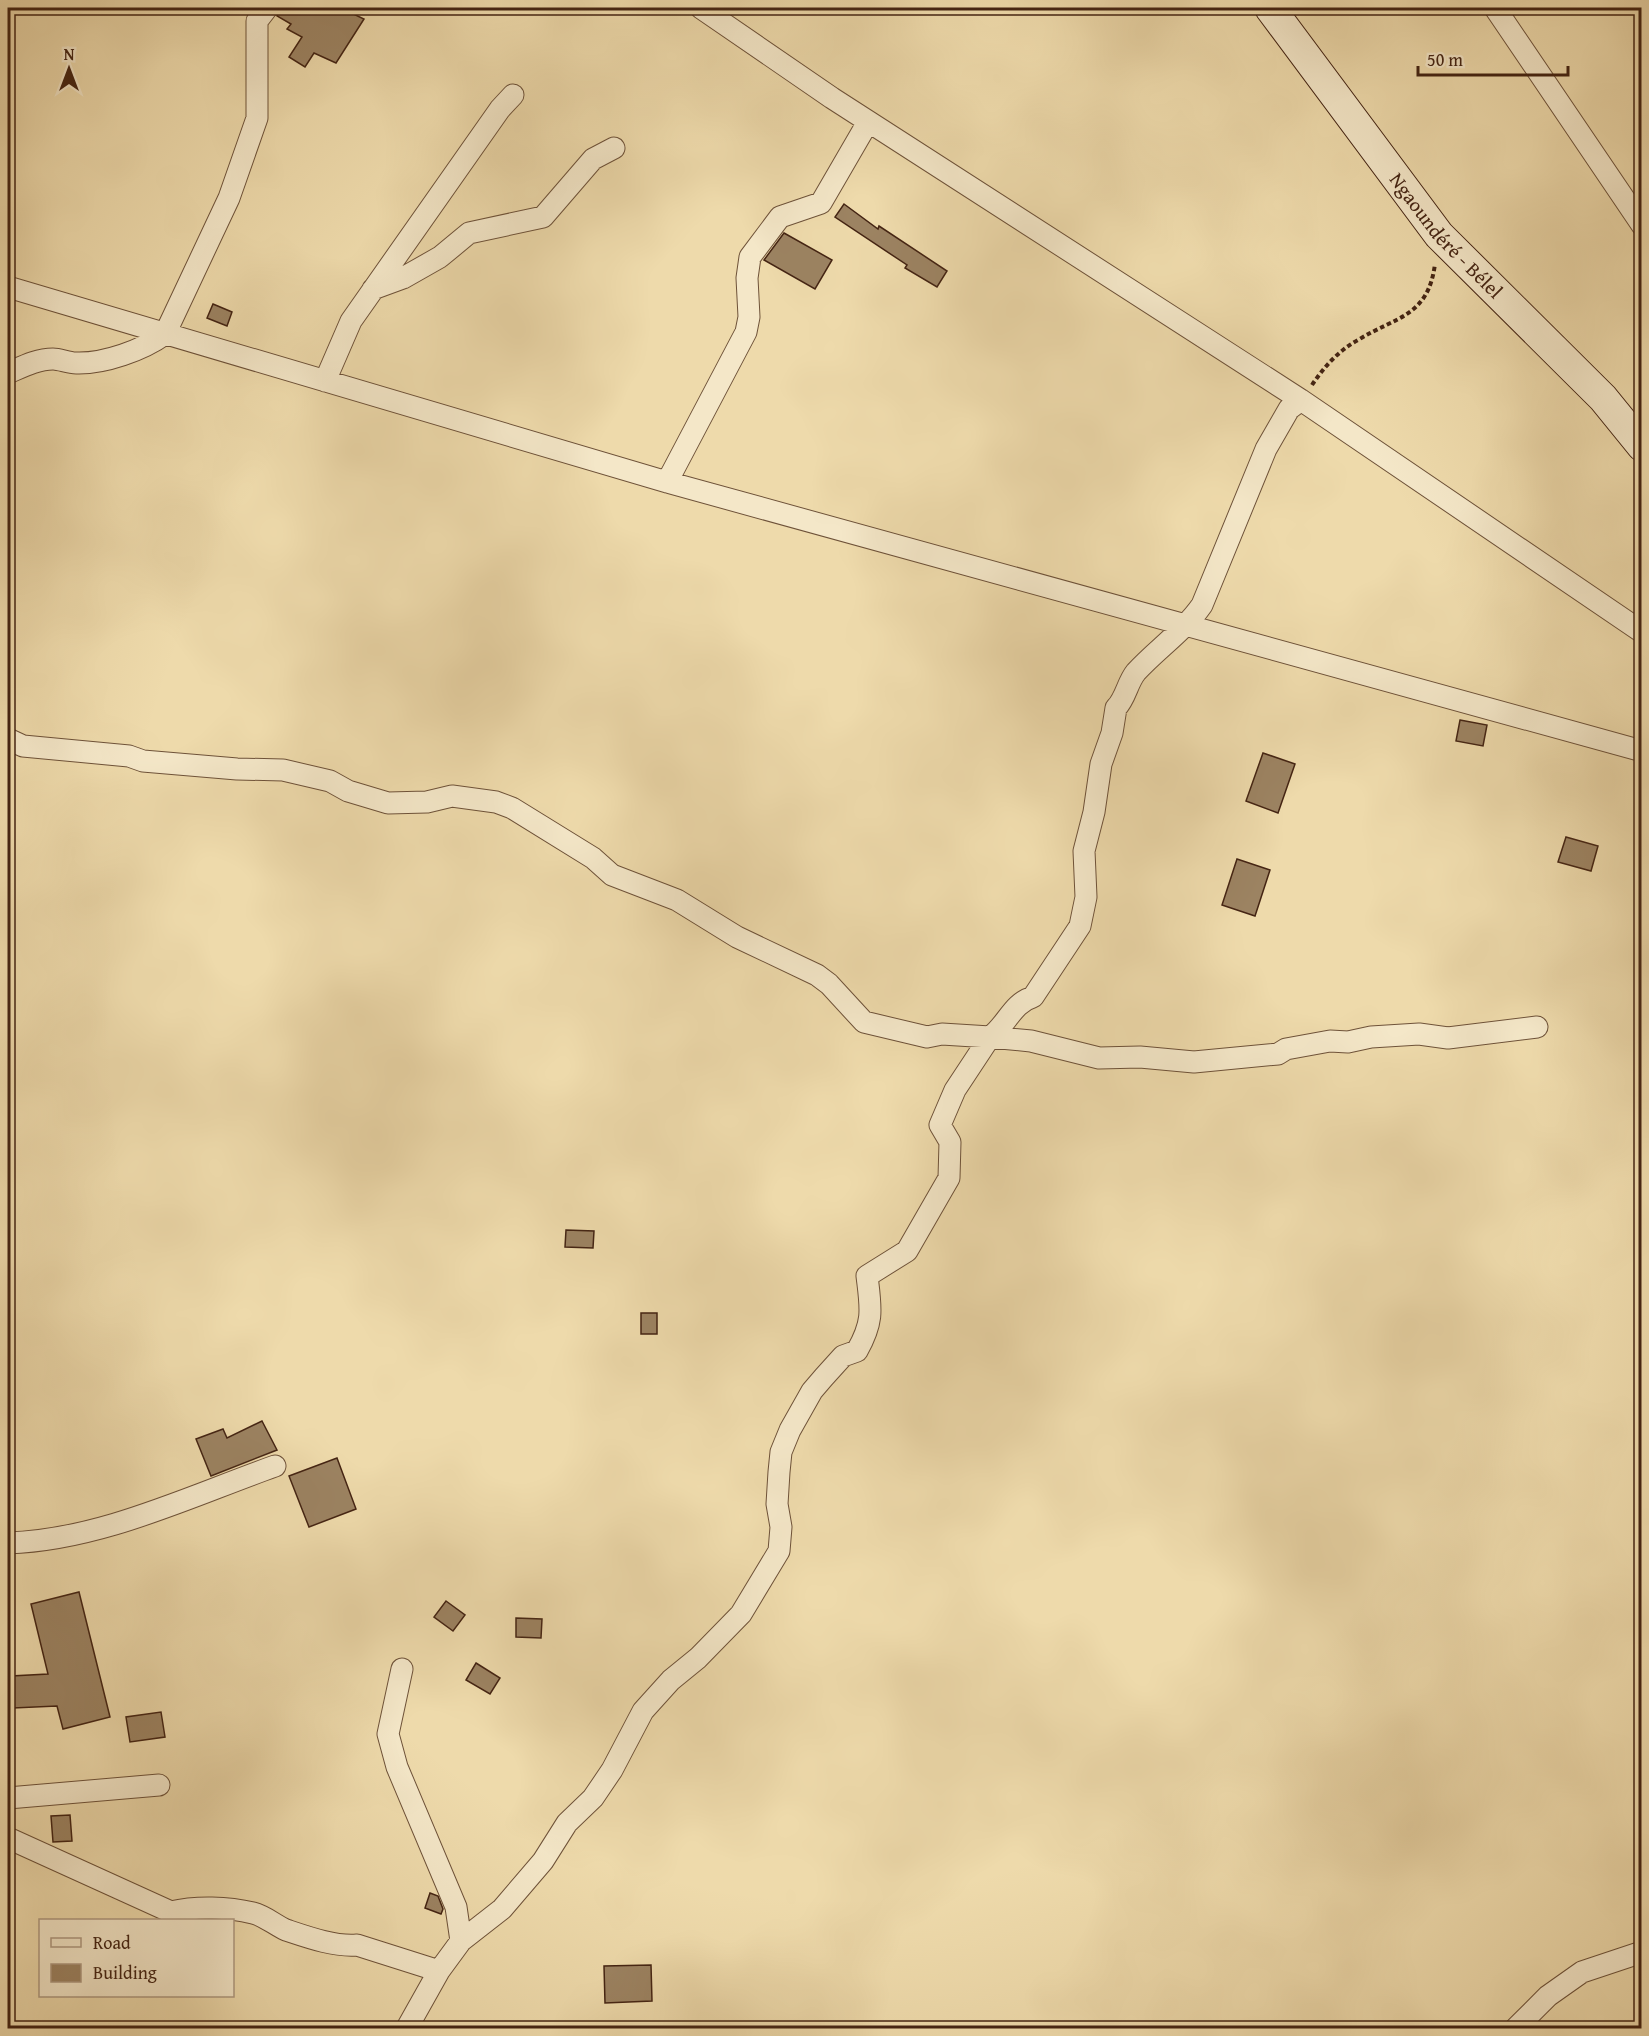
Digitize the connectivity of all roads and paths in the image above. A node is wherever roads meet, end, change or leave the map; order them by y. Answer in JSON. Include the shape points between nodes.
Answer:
{"nodes":[{"id":1,"x":267,"y":8,"type":"edge"},
{"id":2,"x":701,"y":8,"type":"edge"},
{"id":3,"x":1270,"y":8,"type":"edge"},
{"id":4,"x":1496,"y":8,"type":"edge"},
{"id":5,"x":513,"y":95,"type":"dead end"},
{"id":6,"x":868,"y":122,"type":"junction"},
{"id":7,"x":614,"y":148,"type":"dead end"},
{"id":8,"x":1641,"y":225,"type":"edge"},
{"id":9,"x":1439,"y":234,"type":"junction"},
{"id":10,"x":8,"y":286,"type":"edge"},
{"id":11,"x":372,"y":289,"type":"junction"},
{"id":12,"x":165,"y":334,"type":"junction"},
{"id":13,"x":8,"y":373,"type":"edge"},
{"id":14,"x":325,"y":381,"type":"junction"},
{"id":15,"x":1301,"y":400,"type":"junction"},
{"id":16,"x":1641,"y":446,"type":"edge"},
{"id":17,"x":667,"y":482,"type":"junction"},
{"id":18,"x":1186,"y":625,"type":"junction"},
{"id":19,"x":1641,"y":632,"type":"edge"},
{"id":20,"x":8,"y":739,"type":"edge"},
{"id":21,"x":1641,"y":751,"type":"edge"},
{"id":22,"x":1537,"y":1027,"type":"dead end"},
{"id":23,"x":990,"y":1037,"type":"junction"},
{"id":24,"x":274,"y":1466,"type":"dead end"},
{"id":25,"x":8,"y":1543,"type":"edge"},
{"id":26,"x":402,"y":1669,"type":"dead end"},
{"id":27,"x":159,"y":1785,"type":"dead end"},
{"id":28,"x":8,"y":1798,"type":"edge"},
{"id":29,"x":8,"y":1838,"type":"edge"},
{"id":30,"x":461,"y":1941,"type":"junction"},
{"id":31,"x":1641,"y":1952,"type":"edge"},
{"id":32,"x":439,"y":1971,"type":"junction"},
{"id":33,"x":407,"y":2028,"type":"edge"},
{"id":34,"x":1516,"y":2028,"type":"edge"}],
"edges":[{"from":1,"to":12,"type":"street","via":[[257,21],[257,118],[229,198]]},
{"from":2,"to":6,"type":"street"},
{"from":3,"to":9,"type":"main road","name":"Ngaoundéré - Bélel"},
{"from":4,"to":8,"type":"street"},
{"from":5,"to":11,"type":"street"},
{"from":6,"to":15,"type":"street"},
{"from":6,"to":17,"type":"street","via":[[821,203],[780,217],[750,257],[746,332]]},
{"from":7,"to":11,"type":"street","via":[[593,159],[543,217],[469,233],[440,257],[403,278]]},
{"from":9,"to":15,"type":"path","via":[[1427,296],[1402,319],[1356,340],[1328,362]]},
{"from":9,"to":16,"type":"main road","name":"Ngaoundéré - Bélel","via":[[1603,398]]},
{"from":10,"to":12,"type":"street"},
{"from":11,"to":14,"type":"street","via":[[351,321]]},
{"from":12,"to":13,"type":"street","via":[[152,343],[101,359],[76,363],[54,359]]},
{"from":12,"to":14,"type":"street"},
{"from":14,"to":17,"type":"street"},
{"from":15,"to":18,"type":"street","via":[[1289,409],[1266,448],[1209,591]]},
{"from":15,"to":19,"type":"street"},
{"from":17,"to":18,"type":"street"},
{"from":18,"to":21,"type":"street"},
{"from":18,"to":23,"type":"street","via":[[1135,674],[1116,708],[1084,850],[1086,897],[1080,926],[1033,997],[1021,1001]]},
{"from":20,"to":23,"type":"street","via":[[23,746],[129,756],[143,761],[283,770],[330,781],[388,803],[427,802],[452,796],[496,802],[586,853],[612,875],[677,900],[737,938],[818,975],[864,1022],[927,1037]]},
{"from":22,"to":23,"type":"street","via":[[1448,1038],[1419,1034],[1330,1041],[1278,1054],[1194,1062],[1099,1058],[1032,1041]]},
{"from":23,"to":30,"type":"street","via":[[955,1090],[940,1125],[950,1142],[949,1178],[907,1251],[867,1276],[870,1329],[857,1351],[843,1356],[812,1391],[781,1452],[777,1504],[780,1543],[771,1565],[741,1614],[643,1711],[594,1798],[557,1836],[523,1887]]},
{"from":24,"to":25,"type":"street","via":[[101,1529],[42,1542]]},
{"from":26,"to":30,"type":"street","via":[[388,1734],[397,1767],[456,1907]]},
{"from":27,"to":28,"type":"street"},
{"from":29,"to":32,"type":"street","via":[[171,1912],[210,1909],[255,1914],[285,1929],[345,1946],[357,1945]]},
{"from":30,"to":32,"type":"street"},
{"from":31,"to":34,"type":"street","via":[[1582,1972],[1548,1996]]},
{"from":32,"to":33,"type":"street"}]}
